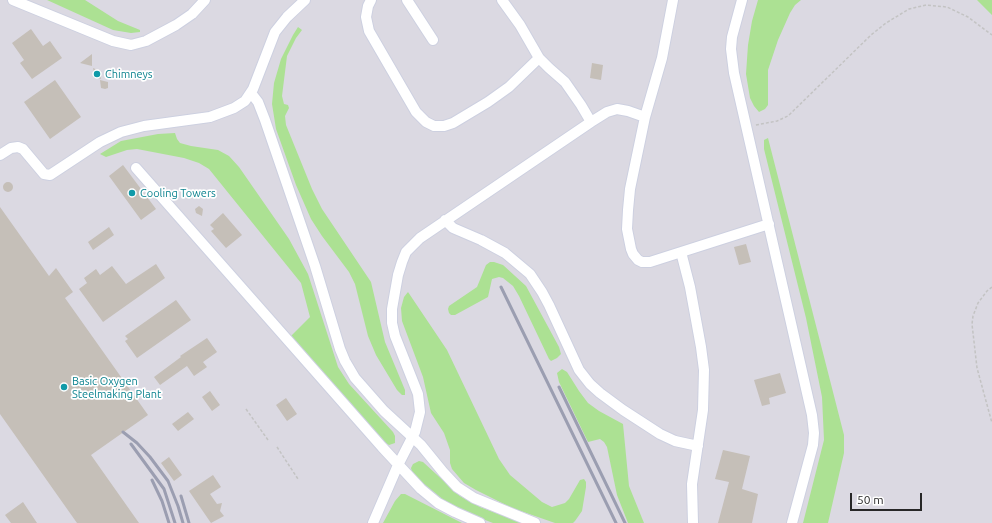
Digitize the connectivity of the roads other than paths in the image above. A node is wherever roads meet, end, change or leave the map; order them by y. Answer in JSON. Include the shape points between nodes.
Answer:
{"nodes":[{"id":1,"x":13,"y":0,"type":"edge"},
{"id":2,"x":205,"y":0,"type":"edge"},
{"id":3,"x":305,"y":0,"type":"edge"},
{"id":4,"x":372,"y":0,"type":"edge"},
{"id":5,"x":407,"y":0,"type":"edge"},
{"id":6,"x":502,"y":0,"type":"edge"},
{"id":7,"x":673,"y":0,"type":"edge"},
{"id":8,"x":742,"y":0,"type":"edge"},
{"id":9,"x":433,"y":40,"type":"dead end"},
{"id":10,"x":539,"y":58,"type":"junction"},
{"id":11,"x":251,"y":93,"type":"junction"},
{"id":12,"x":644,"y":117,"type":"junction"},
{"id":13,"x":591,"y":122,"type":"junction"},
{"id":14,"x":0,"y":156,"type":"edge"},
{"id":15,"x":136,"y":168,"type":"dead end"},
{"id":16,"x":445,"y":220,"type":"junction"},
{"id":17,"x":769,"y":224,"type":"junction"},
{"id":18,"x":681,"y":252,"type":"junction"},
{"id":19,"x":413,"y":437,"type":"junction"},
{"id":20,"x":698,"y":446,"type":"junction"},
{"id":21,"x":398,"y":465,"type":"junction"},
{"id":22,"x":373,"y":523,"type":"edge"},
{"id":23,"x":480,"y":523,"type":"edge"},
{"id":24,"x":535,"y":523,"type":"edge"},
{"id":25,"x":693,"y":523,"type":"edge"},
{"id":26,"x":792,"y":523,"type":"edge"}],
"edges":[{"from":1,"to":2,"type":"lane","via":[[113,41],[131,45],[146,42],[180,23]]},
{"from":3,"to":11,"type":"lane","via":[[287,16],[275,32]]},
{"from":4,"to":10,"type":"lane","via":[[366,12],[370,31],[416,112],[434,126],[448,126],[476,110],[510,87]]},
{"from":5,"to":9,"type":"lane"},
{"from":6,"to":10,"type":"lane"},
{"from":7,"to":12,"type":"lane","via":[[662,58]]},
{"from":8,"to":17,"type":"lane","via":[[734,26],[734,73]]},
{"from":10,"to":13,"type":"lane","via":[[565,82]]},
{"from":11,"to":14,"type":"lane","via":[[241,104],[218,114],[144,126],[113,135],[50,175],[44,174],[23,149],[18,147],[11,148]]},
{"from":11,"to":19,"type":"lane","via":[[262,112],[345,361],[362,387]]},
{"from":12,"to":13,"type":"lane","via":[[617,110],[607,112]]},
{"from":12,"to":18,"type":"lane","via":[[628,210],[629,244],[633,254],[642,262]]},
{"from":13,"to":16,"type":"lane"},
{"from":15,"to":21,"type":"lane"},
{"from":16,"to":19,"type":"lane","via":[[406,252],[398,275],[392,309],[393,330],[419,398],[420,412]]},
{"from":16,"to":20,"type":"lane","via":[[452,228],[505,253],[530,274],[549,305],[579,370],[600,393],[660,434],[675,441]]},
{"from":17,"to":18,"type":"lane"},
{"from":17,"to":26,"type":"lane","via":[[814,433]]},
{"from":18,"to":20,"type":"lane","via":[[692,294],[704,370],[703,410]]},
{"from":19,"to":21,"type":"lane"},
{"from":19,"to":24,"type":"lane","via":[[450,480],[466,494]]},
{"from":20,"to":25,"type":"lane","via":[[692,484]]},
{"from":21,"to":22,"type":"lane"},
{"from":21,"to":23,"type":"lane","via":[[432,499]]}]}
